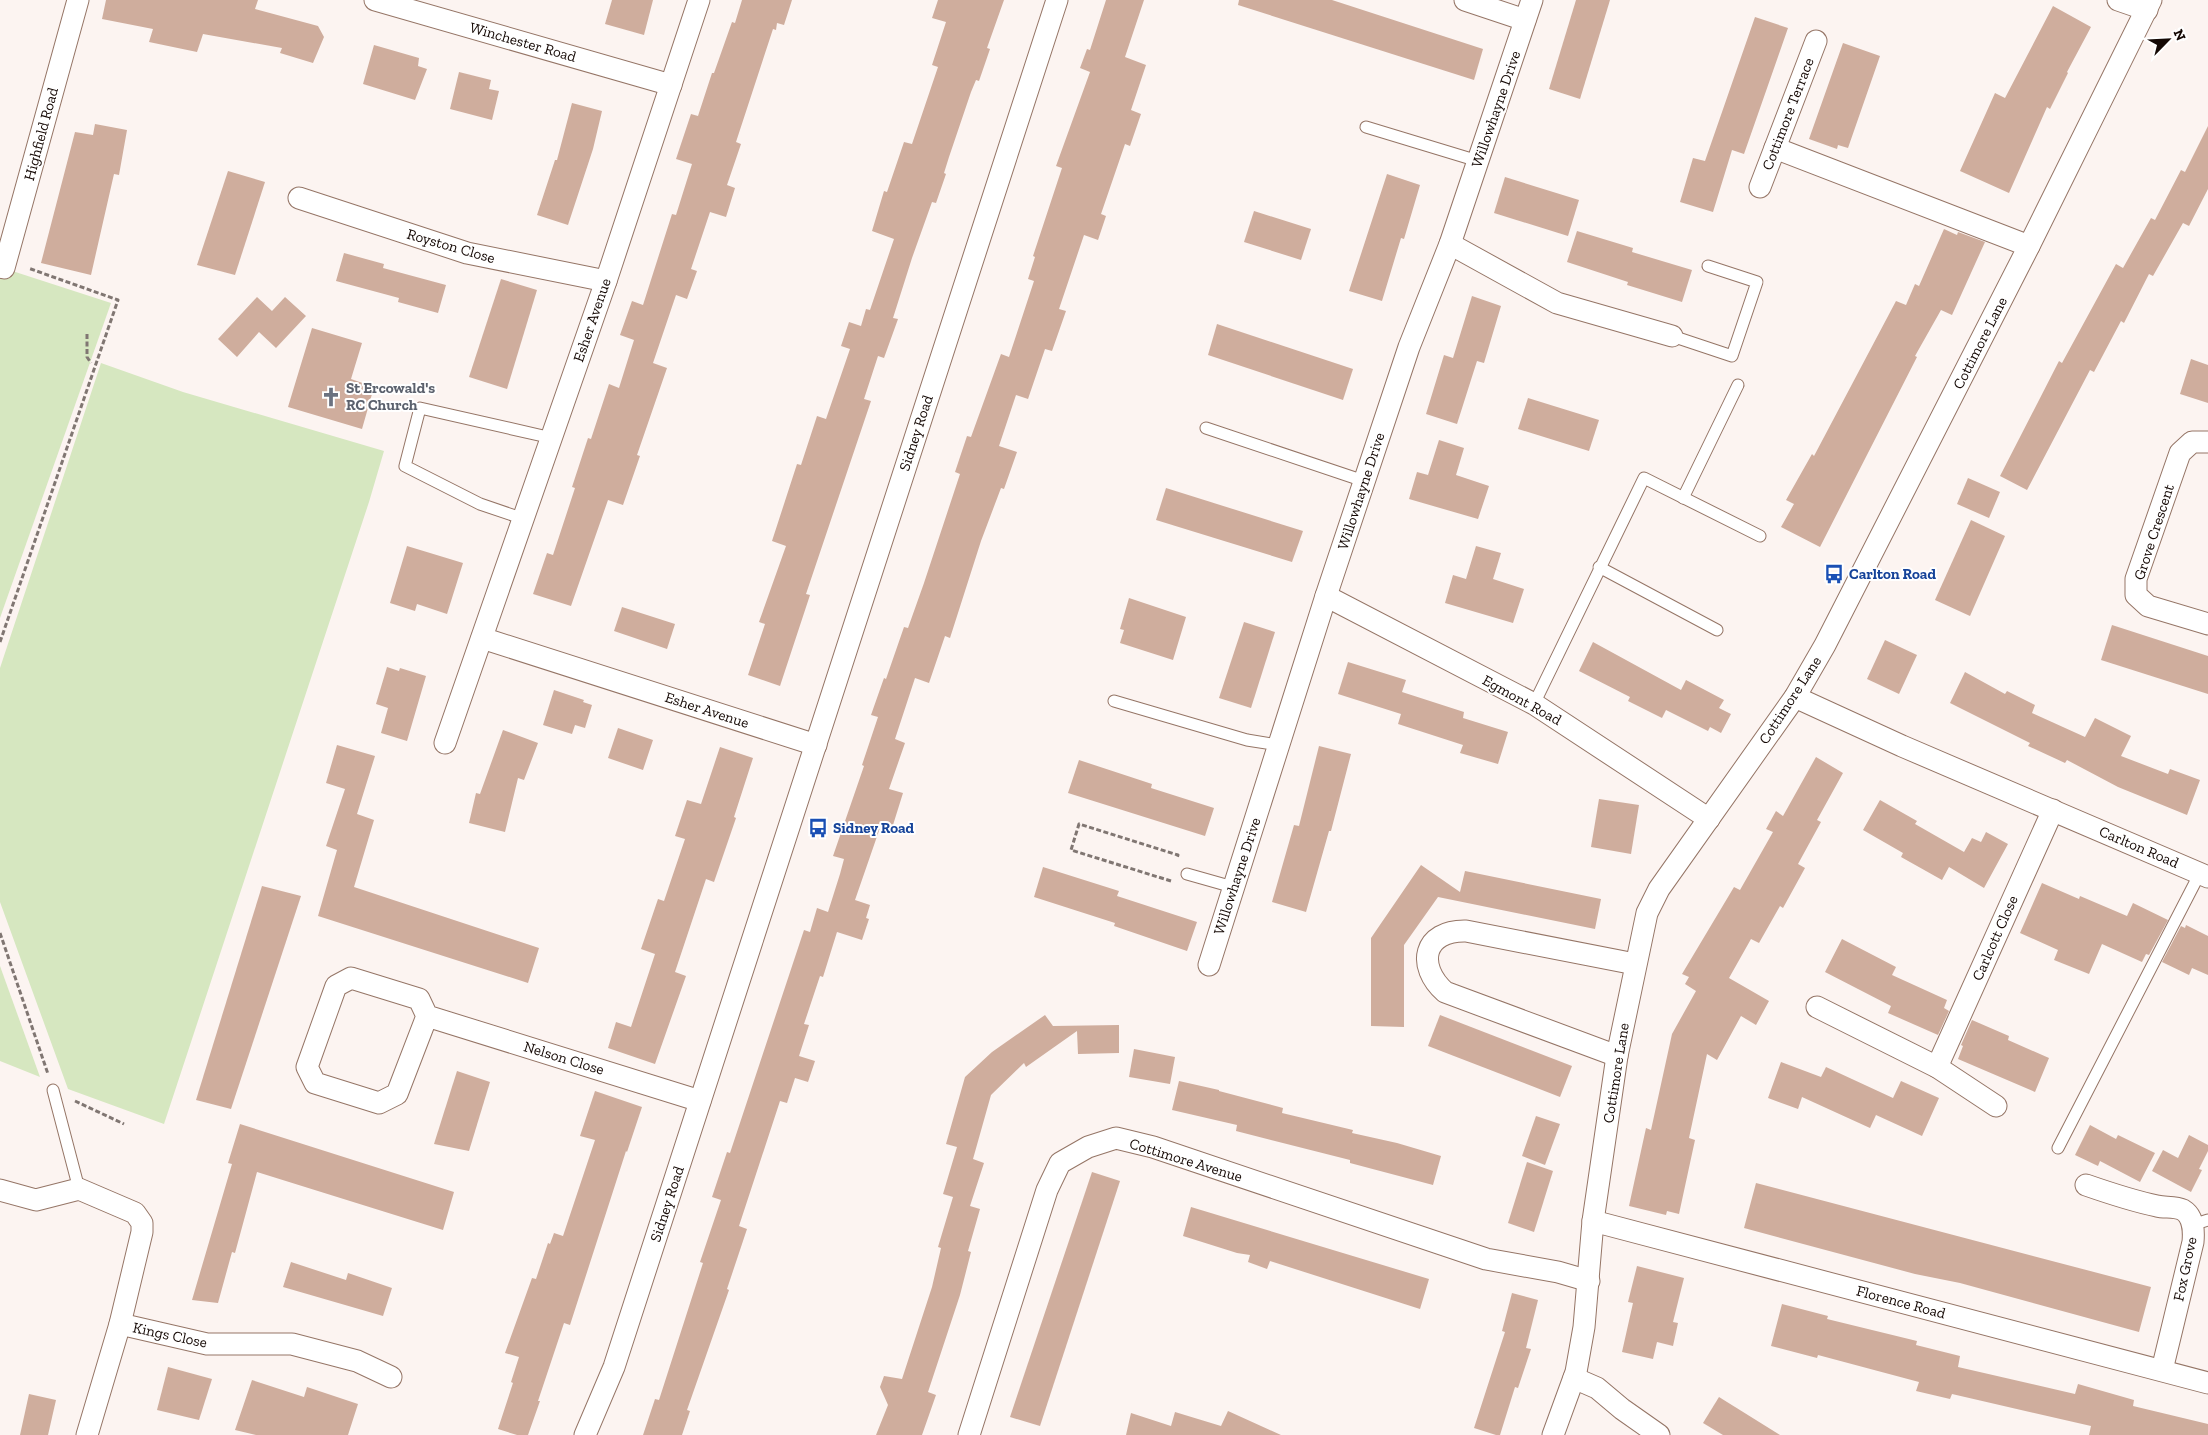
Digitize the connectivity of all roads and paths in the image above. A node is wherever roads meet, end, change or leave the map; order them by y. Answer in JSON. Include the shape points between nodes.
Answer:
{"nodes":[{"id":1,"x":78,"y":0,"type":"edge"},
{"id":2,"x":375,"y":0,"type":"edge"},
{"id":3,"x":699,"y":0,"type":"edge"},
{"id":4,"x":1057,"y":0,"type":"edge"},
{"id":5,"x":1464,"y":0,"type":"edge"},
{"id":6,"x":1532,"y":0,"type":"edge"},
{"id":7,"x":2118,"y":0,"type":"edge"},
{"id":8,"x":2149,"y":5,"type":"edge"},
{"id":9,"x":1526,"y":20,"type":"junction"},
{"id":10,"x":1816,"y":41,"type":"dead end"},
{"id":11,"x":671,"y":85,"type":"junction"},
{"id":12,"x":1366,"y":126,"type":"dead end"},
{"id":13,"x":1775,"y":148,"type":"junction"},
{"id":14,"x":1478,"y":161,"type":"junction"},
{"id":15,"x":1760,"y":187,"type":"dead end"},
{"id":16,"x":299,"y":198,"type":"dead end"},
{"id":17,"x":1450,"y":244,"type":"junction"},
{"id":18,"x":2029,"y":246,"type":"junction"},
{"id":19,"x":6,"y":264,"type":"joint"},
{"id":20,"x":1708,"y":266,"type":"dead end"},
{"id":21,"x":606,"y":282,"type":"junction"},
{"id":22,"x":87,"y":334,"type":"dead end"},
{"id":23,"x":1672,"y":336,"type":"joint"},
{"id":24,"x":91,"y":363,"type":"dead end"},
{"id":25,"x":1738,"y":385,"type":"dead end"},
{"id":26,"x":1206,"y":428,"type":"dead end"},
{"id":27,"x":552,"y":438,"type":"junction"},
{"id":28,"x":2208,"y":442,"type":"edge"},
{"id":29,"x":1364,"y":481,"type":"junction"},
{"id":30,"x":1683,"y":498,"type":"junction"},
{"id":31,"x":524,"y":519,"type":"junction"},
{"id":32,"x":1760,"y":536,"type":"dead end"},
{"id":33,"x":1599,"y":567,"type":"junction"},
{"id":34,"x":1326,"y":596,"type":"junction"},
{"id":35,"x":2208,"y":624,"type":"edge"},
{"id":36,"x":1717,"y":630,"type":"dead end"},
{"id":37,"x":482,"y":638,"type":"junction"},
{"id":38,"x":0,"y":642,"type":"edge"},
{"id":39,"x":1795,"y":697,"type":"junction"},
{"id":40,"x":1114,"y":702,"type":"dead end"},
{"id":41,"x":1534,"y":704,"type":"junction"},
{"id":42,"x":445,"y":743,"type":"dead end"},
{"id":43,"x":816,"y":745,"type":"junction"},
{"id":44,"x":1278,"y":745,"type":"junction"},
{"id":45,"x":2053,"y":810,"type":"junction"},
{"id":46,"x":1709,"y":819,"type":"junction"},
{"id":47,"x":1175,"y":864,"type":"dead end"},
{"id":48,"x":1172,"y":873,"type":"dead end"},
{"id":49,"x":1187,"y":874,"type":"dead end"},
{"id":50,"x":2204,"y":875,"type":"edge"},
{"id":51,"x":1233,"y":887,"type":"junction"},
{"id":52,"x":0,"y":933,"type":"edge"},
{"id":53,"x":1635,"y":964,"type":"junction"},
{"id":54,"x":1209,"y":965,"type":"dead end"},
{"id":55,"x":1817,"y":1007,"type":"dead end"},
{"id":56,"x":427,"y":1016,"type":"junction"},
{"id":57,"x":1617,"y":1056,"type":"junction"},
{"id":58,"x":1938,"y":1067,"type":"junction"},
{"id":59,"x":53,"y":1090,"type":"junction"},
{"id":60,"x":700,"y":1101,"type":"junction"},
{"id":61,"x":1996,"y":1106,"type":"dead end"},
{"id":62,"x":124,"y":1124,"type":"dead end"},
{"id":63,"x":2058,"y":1148,"type":"dead end"},
{"id":64,"x":2086,"y":1186,"type":"dead end"},
{"id":65,"x":78,"y":1189,"type":"junction"},
{"id":66,"x":0,"y":1190,"type":"edge"},
{"id":67,"x":1593,"y":1221,"type":"junction"},
{"id":68,"x":2200,"y":1222,"type":"edge"},
{"id":69,"x":1589,"y":1281,"type":"junction"},
{"id":70,"x":120,"y":1324,"type":"junction"},
{"id":71,"x":2162,"y":1370,"type":"junction"},
{"id":72,"x":391,"y":1377,"type":"dead end"},
{"id":73,"x":1574,"y":1378,"type":"junction"},
{"id":74,"x":2208,"y":1383,"type":"edge"},
{"id":75,"x":87,"y":1435,"type":"edge"},
{"id":76,"x":585,"y":1435,"type":"edge"},
{"id":77,"x":969,"y":1435,"type":"edge"},
{"id":78,"x":1553,"y":1435,"type":"edge"},
{"id":79,"x":1660,"y":1435,"type":"edge"}],
"edges":[{"from":1,"to":19,"type":"street","name":"Highfield Road"},
{"from":2,"to":11,"type":"street","name":"Winchester Road"},
{"from":3,"to":11,"type":"street","name":"Esher Avenue"},
{"from":4,"to":43,"type":"street","name":"Sidney Road"},
{"from":5,"to":9,"type":"street"},
{"from":6,"to":9,"type":"street","name":"Willowhayne Drive"},
{"from":7,"to":8,"type":"street"},
{"from":8,"to":18,"type":"street","name":"Cottimore Lane"},
{"from":9,"to":14,"type":"street","name":"Willowhayne Drive"},
{"from":10,"to":13,"type":"street","name":"Cottimore Terrace"},
{"from":11,"to":21,"type":"street","name":"Esher Avenue"},
{"from":12,"to":14,"type":"lane"},
{"from":13,"to":15,"type":"street","name":"Cottimore Terrace"},
{"from":13,"to":18,"type":"street"},
{"from":14,"to":17,"type":"street","name":"Willowhayne Drive"},
{"from":16,"to":21,"type":"street","name":"Royston Close","via":[[467,253]]},
{"from":17,"to":23,"type":"street","via":[[1557,303]]},
{"from":17,"to":29,"type":"street","name":"Willowhayne Drive","via":[[1408,347]]},
{"from":18,"to":39,"type":"street","name":"Cottimore Lane","via":[[1825,645]]},
{"from":19,"to":38,"type":"path","via":[[118,300]]},
{"from":20,"to":23,"type":"lane","via":[[1757,282],[1732,356]]},
{"from":21,"to":27,"type":"street","name":"Esher Avenue"},
{"from":22,"to":24,"type":"path","via":[[87,357]]},
{"from":25,"to":30,"type":"lane"},
{"from":26,"to":29,"type":"lane"},
{"from":27,"to":31,"type":"street","name":"Esher Avenue"},
{"from":27,"to":31,"type":"lane","via":[[420,408],[405,466],[480,504]]},
{"from":28,"to":35,"type":"street","name":"Grove Crescent","via":[[2192,442],[2180,453],[2136,579],[2136,594],[2148,606]]},
{"from":29,"to":34,"type":"street","name":"Willowhayne Drive"},
{"from":30,"to":32,"type":"lane"},
{"from":30,"to":33,"type":"lane","via":[[1644,478]]},
{"from":31,"to":37,"type":"street","name":"Esher Avenue"},
{"from":33,"to":36,"type":"lane"},
{"from":33,"to":41,"type":"lane"},
{"from":34,"to":41,"type":"street","name":"Egmont Road"},
{"from":34,"to":44,"type":"street","name":"Willowhayne Drive"},
{"from":37,"to":42,"type":"street","name":"Esher Avenue"},
{"from":37,"to":43,"type":"street","name":"Esher Avenue"},
{"from":39,"to":45,"type":"street","name":"Carlton Road"},
{"from":39,"to":46,"type":"street","name":"Cottimore Lane"},
{"from":40,"to":44,"type":"lane","via":[[1247,740]]},
{"from":41,"to":46,"type":"street","name":"Egmont Road"},
{"from":43,"to":60,"type":"street","name":"Sidney Road"},
{"from":44,"to":51,"type":"street","name":"Willowhayne Drive"},
{"from":45,"to":50,"type":"street","name":"Carlton Road"},
{"from":45,"to":58,"type":"street","name":"Carlcott Close"},
{"from":46,"to":53,"type":"street","name":"Cottimore Lane","via":[[1659,889],[1647,913]]},
{"from":47,"to":48,"type":"path","via":[[1178,855],[1079,824],[1071,850],[1170,882]]},
{"from":49,"to":51,"type":"lane"},
{"from":50,"to":63,"type":"lane"},
{"from":51,"to":54,"type":"street","name":"Willowhayne Drive"},
{"from":52,"to":59,"type":"path"},
{"from":53,"to":57,"type":"street","name":"Cottimore Lane"},
{"from":53,"to":57,"type":"street","via":[[1453,930],[1434,941],[1427,951],[1431,975],[1446,992]]},
{"from":55,"to":58,"type":"street"},
{"from":56,"to":56,"type":"street","via":[[419,999],[351,978],[336,986],[307,1067],[315,1083],[379,1103],[397,1094]]},
{"from":56,"to":60,"type":"street","name":"Nelson Close"},
{"from":57,"to":67,"type":"street","name":"Cottimore Lane"},
{"from":58,"to":61,"type":"street"},
{"from":59,"to":62,"type":"path"},
{"from":59,"to":65,"type":"lane"},
{"from":60,"to":76,"type":"street","name":"Sidney Road","via":[[614,1366]]},
{"from":64,"to":68,"type":"street","name":"Fox Grove","via":[[2150,1205],[2184,1210]]},
{"from":65,"to":66,"type":"street","via":[[36,1200]]},
{"from":65,"to":70,"type":"street","via":[[135,1213],[142,1223]]},
{"from":67,"to":69,"type":"street","name":"Cottimore Lane"},
{"from":67,"to":71,"type":"street","name":"Florence Road"},
{"from":68,"to":71,"type":"street","name":"Fox Grove"},
{"from":69,"to":73,"type":"street","name":"Cottimore Lane"},
{"from":69,"to":77,"type":"street","name":"Cottimore Avenue","via":[[1486,1259],[1153,1147],[1116,1138],[1088,1147],[1060,1163],[1047,1190]]},
{"from":70,"to":72,"type":"street","name":"Kings Close","via":[[207,1344],[292,1344],[357,1360]]},
{"from":70,"to":75,"type":"street","name":"Kings Close"},
{"from":71,"to":74,"type":"street","name":"Florence Road"},
{"from":73,"to":78,"type":"street","name":"Cottimore Lane"},
{"from":73,"to":79,"type":"street","via":[[1597,1388]]}]}
